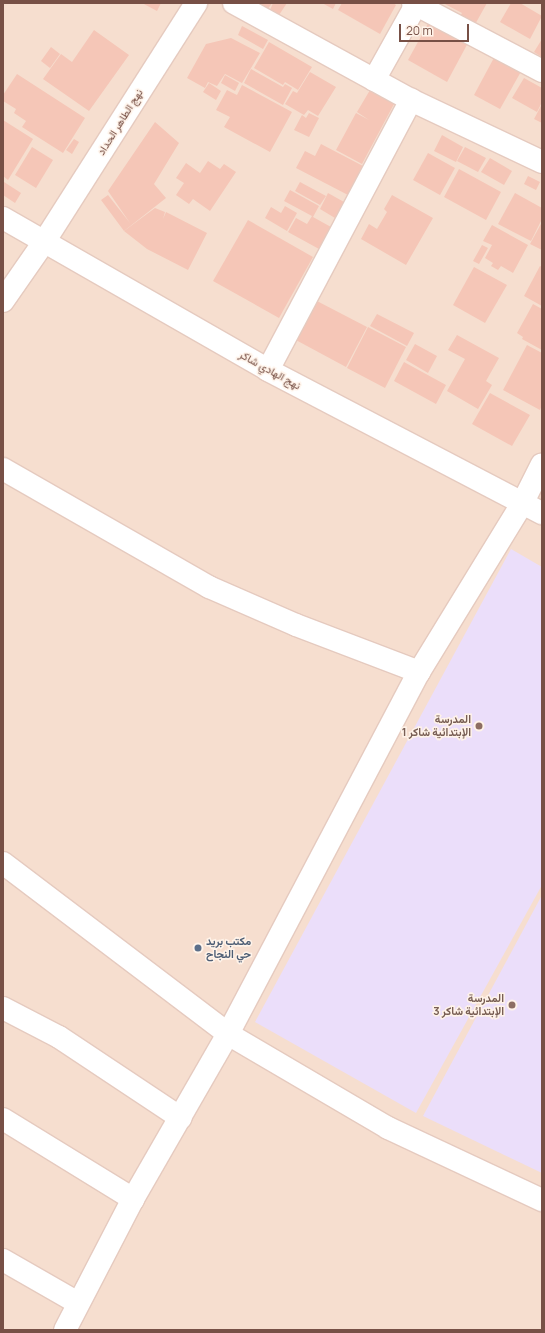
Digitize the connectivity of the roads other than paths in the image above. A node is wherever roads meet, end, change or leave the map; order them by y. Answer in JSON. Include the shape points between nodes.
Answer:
{"nodes":[{"id":1,"x":196,"y":3,"type":"edge"},
{"id":2,"x":234,"y":3,"type":"edge"},
{"id":3,"x":415,"y":4,"type":"edge"},
{"id":4,"x":542,"y":71,"type":"edge"},
{"id":5,"x":374,"y":80,"type":"junction"},
{"id":6,"x":411,"y":100,"type":"junction"},
{"id":7,"x":542,"y":162,"type":"edge"},
{"id":8,"x":3,"y":218,"type":"edge"},
{"id":9,"x":44,"y":242,"type":"junction"},
{"id":10,"x":3,"y":302,"type":"edge"},
{"id":11,"x":268,"y":370,"type":"junction"},
{"id":12,"x":542,"y":464,"type":"edge"},
{"id":13,"x":3,"y":468,"type":"edge"},
{"id":14,"x":523,"y":502,"type":"junction"},
{"id":15,"x":542,"y":513,"type":"edge"},
{"id":16,"x":419,"y":672,"type":"junction"},
{"id":17,"x":3,"y":863,"type":"edge"},
{"id":18,"x":3,"y":1008,"type":"edge"},
{"id":19,"x":228,"y":1034,"type":"junction"},
{"id":20,"x":3,"y":1118,"type":"edge"},
{"id":21,"x":181,"y":1118,"type":"junction"},
{"id":22,"x":133,"y":1199,"type":"junction"},
{"id":23,"x":542,"y":1200,"type":"edge"},
{"id":24,"x":3,"y":1260,"type":"edge"},
{"id":25,"x":78,"y":1303,"type":"junction"},
{"id":26,"x":65,"y":1330,"type":"edge"}],
"edges":[{"from":1,"to":9,"type":"street","name":"نهج الطاهر الحداد"},
{"from":2,"to":5,"type":"street"},
{"from":3,"to":4,"type":"street"},
{"from":3,"to":5,"type":"street"},
{"from":5,"to":6,"type":"street"},
{"from":6,"to":7,"type":"street"},
{"from":6,"to":11,"type":"street"},
{"from":8,"to":9,"type":"street","name":"نهج الهادي شاكر"},
{"from":9,"to":10,"type":"street","name":"نهج الطاهر الحداد"},
{"from":9,"to":11,"type":"street","name":"نهج الهادي شاكر"},
{"from":11,"to":14,"type":"street","name":"نهج الهادي شاكر"},
{"from":12,"to":14,"type":"street"},
{"from":13,"to":16,"type":"street","via":[[209,587],[296,625]]},
{"from":14,"to":15,"type":"street","name":"نهج الهادي شاكر"},
{"from":14,"to":16,"type":"street"},
{"from":16,"to":19,"type":"street"},
{"from":17,"to":19,"type":"street"},
{"from":18,"to":21,"type":"street","via":[[59,1037]]},
{"from":19,"to":21,"type":"street"},
{"from":19,"to":23,"type":"street","via":[[388,1128]]},
{"from":20,"to":22,"type":"street"},
{"from":21,"to":22,"type":"street"},
{"from":22,"to":25,"type":"street"},
{"from":24,"to":25,"type":"street"},
{"from":25,"to":26,"type":"street"}]}
